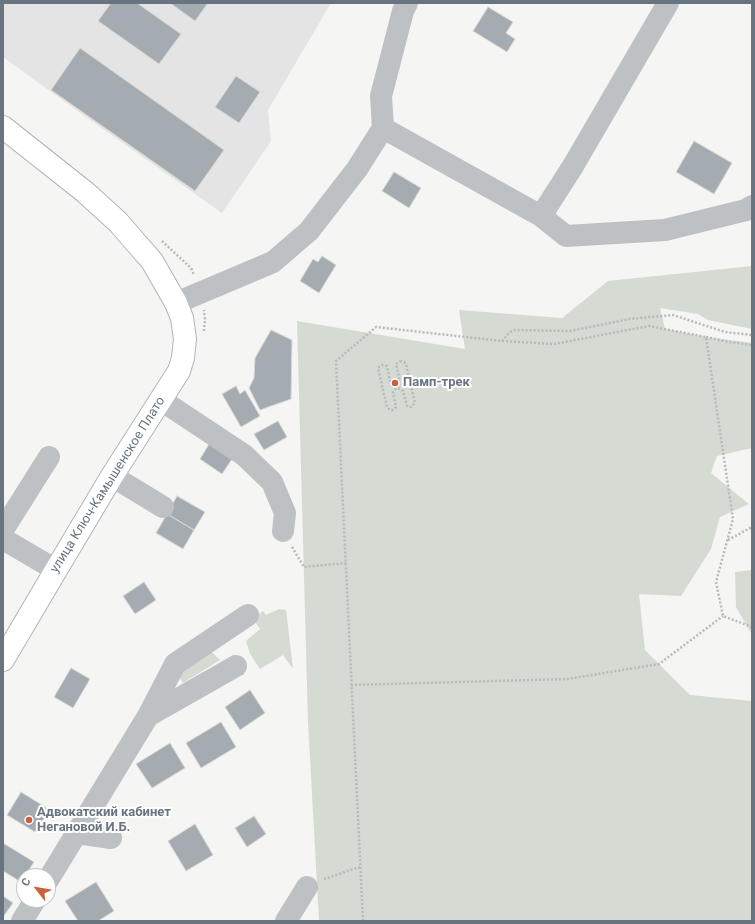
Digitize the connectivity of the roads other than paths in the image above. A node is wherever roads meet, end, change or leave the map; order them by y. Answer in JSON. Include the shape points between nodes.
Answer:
{"nodes":[{"id":1,"x":407,"y":3,"type":"edge"},
{"id":2,"x":668,"y":3,"type":"edge"},
{"id":3,"x":3,"y":127,"type":"edge"},
{"id":4,"x":383,"y":128,"type":"junction"},
{"id":5,"x":752,"y":206,"type":"edge"},
{"id":6,"x":541,"y":216,"type":"junction"},
{"id":7,"x":176,"y":303,"type":"junction"},
{"id":8,"x":161,"y":400,"type":"junction"},
{"id":9,"x":49,"y":457,"type":"dead end"},
{"id":10,"x":112,"y":476,"type":"junction"},
{"id":11,"x":163,"y":507,"type":"dead end"},
{"id":12,"x":3,"y":530,"type":"edge"},
{"id":13,"x":283,"y":531,"type":"road end"},
{"id":14,"x":3,"y":539,"type":"edge"},
{"id":15,"x":56,"y":570,"type":"junction"},
{"id":16,"x":248,"y":614,"type":"dead end"},
{"id":17,"x":3,"y":660,"type":"edge"},
{"id":18,"x":236,"y":666,"type":"dead end"},
{"id":19,"x":148,"y":716,"type":"junction"},
{"id":20,"x":77,"y":833,"type":"junction"},
{"id":21,"x":111,"y":838,"type":"dead end"},
{"id":22,"x":55,"y":868,"type":"edge"},
{"id":23,"x":307,"y":887,"type":"road end"},
{"id":24,"x":30,"y":908,"type":"edge"},
{"id":25,"x":22,"y":921,"type":"edge"},
{"id":26,"x":286,"y":921,"type":"edge"}],
"edges":[{"from":1,"to":4,"type":"street","via":[[381,96]]},
{"from":2,"to":6,"type":"street"},
{"from":3,"to":7,"type":"main road","name":"улица Ключ-Камышенское Плато","via":[[118,222],[152,261]]},
{"from":4,"to":6,"type":"street"},
{"from":4,"to":7,"type":"street","via":[[357,169],[309,231],[273,262]]},
{"from":5,"to":6,"type":"street","via":[[746,210],[665,230],[566,236]]},
{"from":7,"to":8,"type":"main road","name":"улица Ключ-Камышенское Плато","via":[[182,318],[185,339],[183,358],[179,371]]},
{"from":8,"to":10,"type":"main road","name":"улица Ключ-Камышенское Плато"},
{"from":8,"to":13,"type":"street","via":[[244,455],[272,482],[286,513]]},
{"from":9,"to":12,"type":"street"},
{"from":10,"to":11,"type":"street"},
{"from":10,"to":15,"type":"main road","name":"улица Ключ-Камышенское Плато"},
{"from":14,"to":15,"type":"street"},
{"from":15,"to":17,"type":"main road","name":"улица Ключ-Камышенское Плато"},
{"from":16,"to":19,"type":"street","via":[[175,664]]},
{"from":18,"to":19,"type":"street"},
{"from":19,"to":20,"type":"street"},
{"from":20,"to":21,"type":"street"},
{"from":20,"to":22,"type":"street"},
{"from":23,"to":26,"type":"street"},
{"from":24,"to":25,"type":"street"}]}
